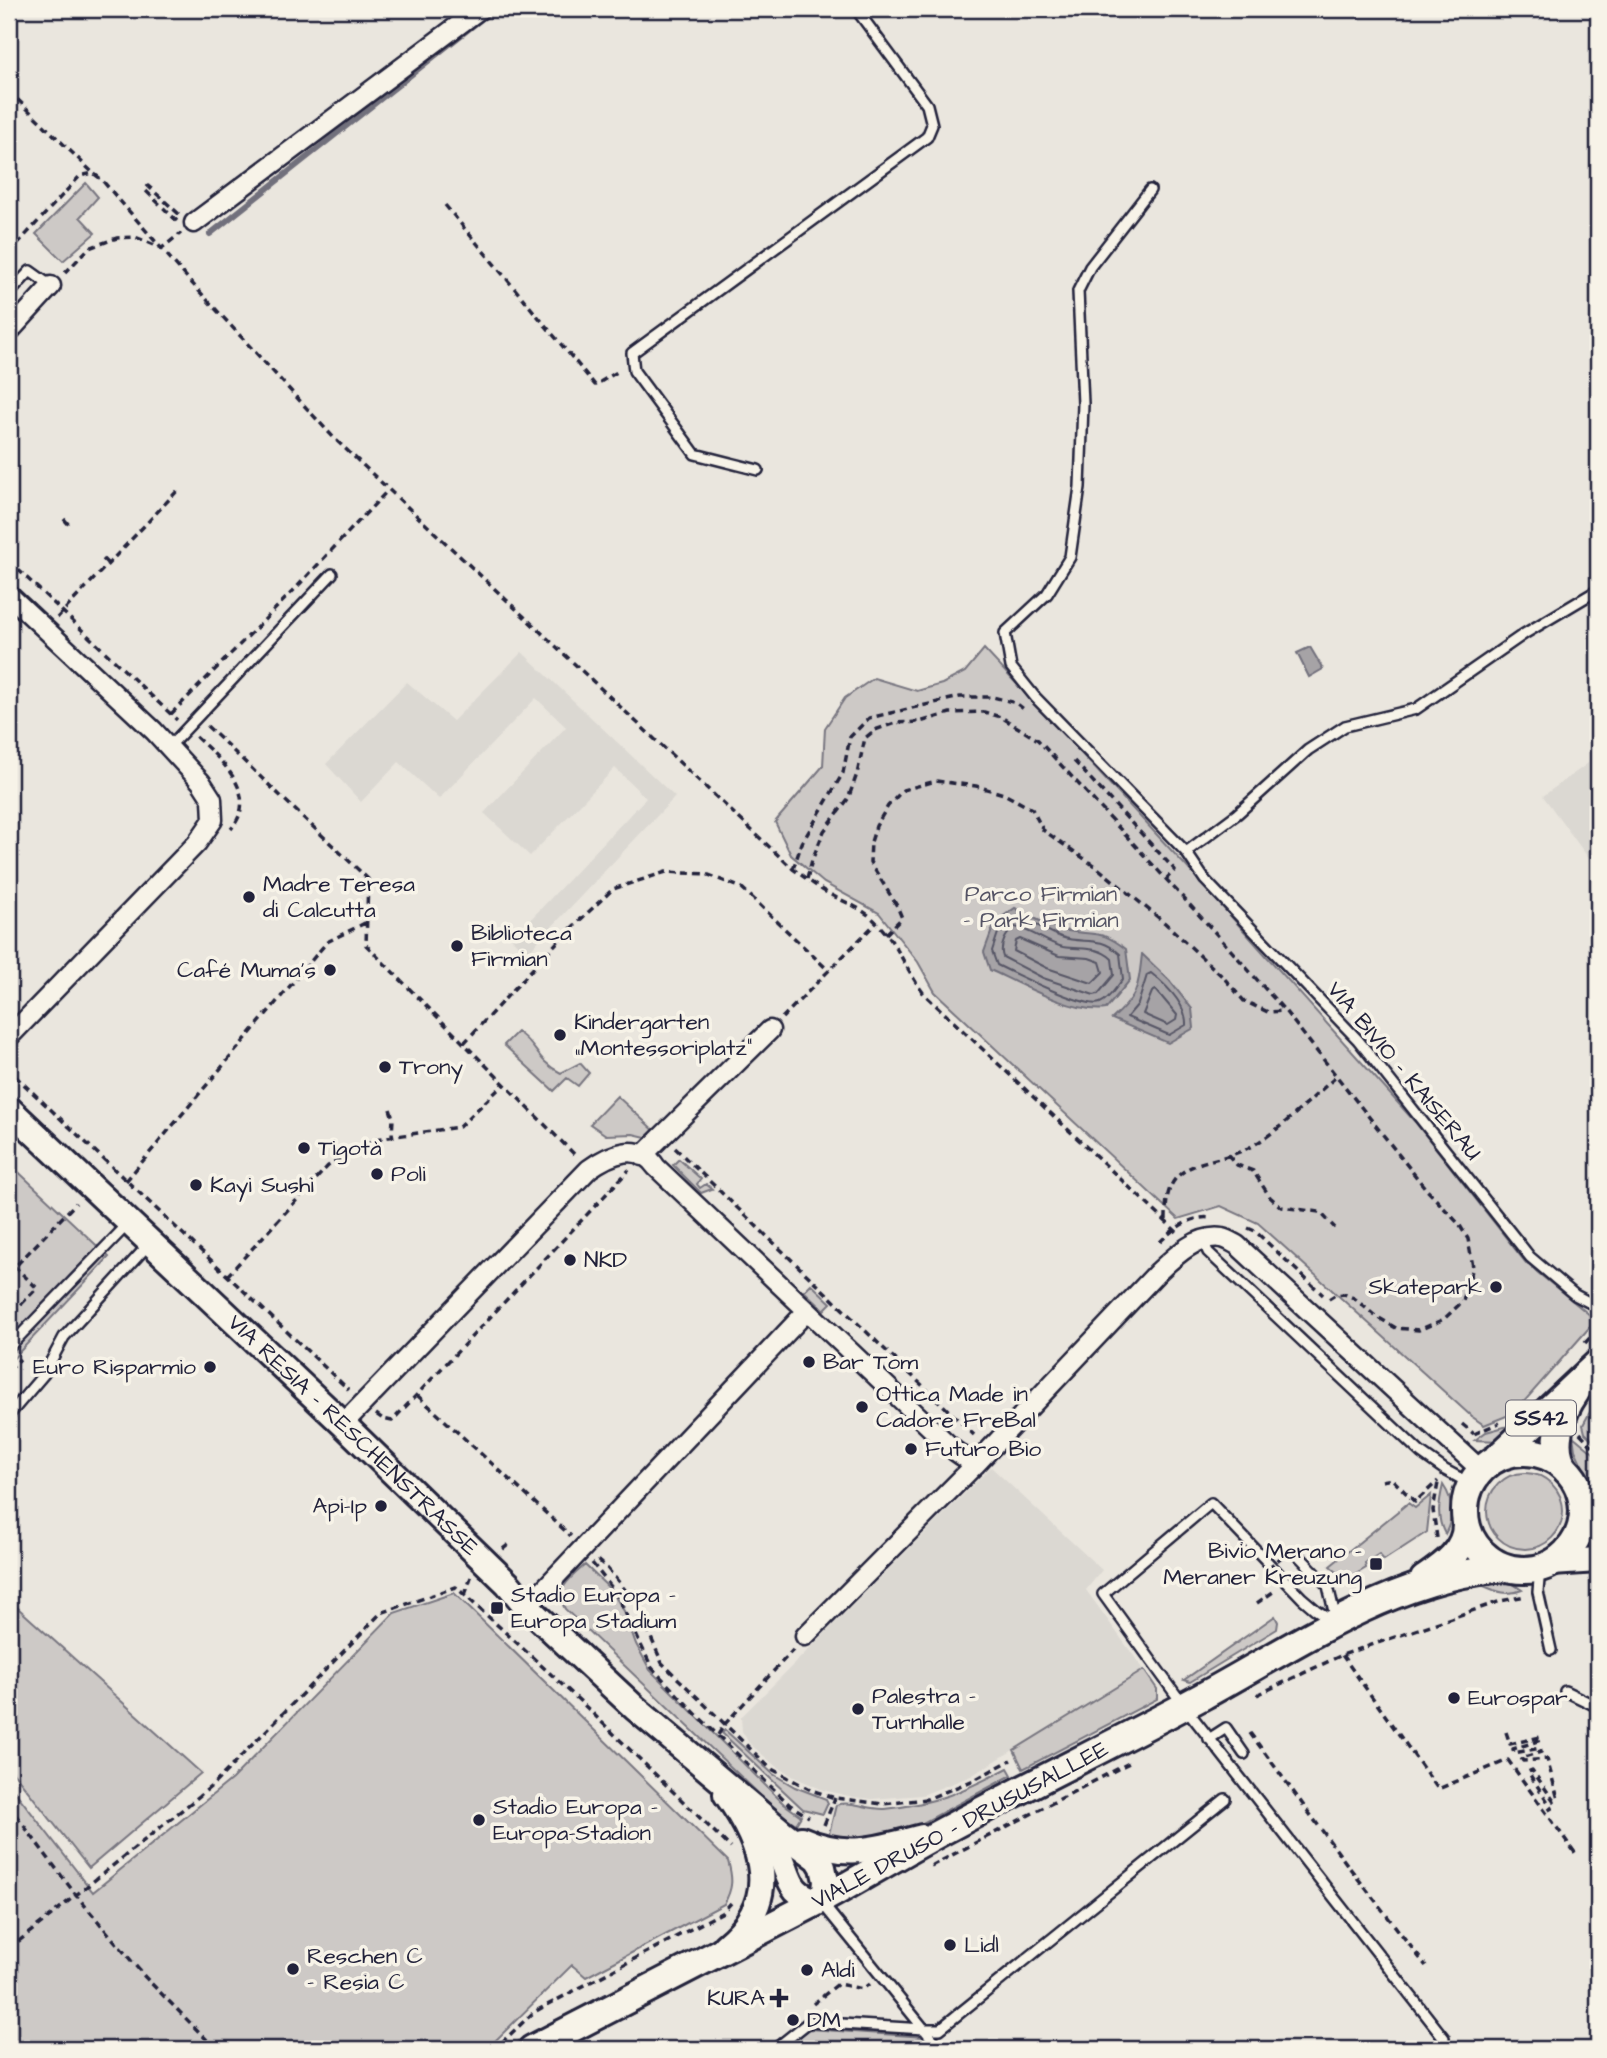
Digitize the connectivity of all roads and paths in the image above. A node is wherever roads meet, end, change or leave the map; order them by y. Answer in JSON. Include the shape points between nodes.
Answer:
{"nodes":[{"id":1,"x":480,"y":9,"type":"edge"},
{"id":2,"x":856,"y":9,"type":"edge"},
{"id":3,"x":9,"y":91,"type":"edge"},
{"id":4,"x":93,"y":173,"type":"junction"},
{"id":5,"x":1150,"y":190,"type":"dead end"},
{"id":6,"x":445,"y":205,"type":"dead end"},
{"id":7,"x":186,"y":225,"type":"junction"},
{"id":8,"x":162,"y":248,"type":"junction"},
{"id":9,"x":9,"y":253,"type":"edge"},
{"id":10,"x":51,"y":286,"type":"junction"},
{"id":11,"x":9,"y":294,"type":"edge"},
{"id":12,"x":9,"y":332,"type":"edge"},
{"id":13,"x":633,"y":363,"type":"junction"},
{"id":14,"x":758,"y":470,"type":"dead end"},
{"id":15,"x":179,"y":489,"type":"dead end"},
{"id":16,"x":388,"y":490,"type":"junction"},
{"id":17,"x":64,"y":519,"type":"dead end"},
{"id":18,"x":70,"y":526,"type":"dead end"},
{"id":19,"x":103,"y":559,"type":"dead end"},
{"id":20,"x":9,"y":561,"type":"edge"},
{"id":21,"x":108,"y":564,"type":"junction"},
{"id":22,"x":332,"y":573,"type":"dead end"},
{"id":23,"x":1598,"y":590,"type":"edge"},
{"id":24,"x":9,"y":595,"type":"edge"},
{"id":25,"x":63,"y":612,"type":"junction"},
{"id":26,"x":46,"y":630,"type":"junction"},
{"id":27,"x":171,"y":714,"type":"junction"},
{"id":28,"x":198,"y":717,"type":"junction"},
{"id":29,"x":1034,"y":718,"type":"dead end"},
{"id":30,"x":187,"y":729,"type":"junction"},
{"id":31,"x":155,"y":731,"type":"junction"},
{"id":32,"x":170,"y":746,"type":"junction"},
{"id":33,"x":1072,"y":758,"type":"dead end"},
{"id":34,"x":225,"y":835,"type":"dead end"},
{"id":35,"x":1186,"y":852,"type":"junction"},
{"id":36,"x":793,"y":869,"type":"junction"},
{"id":37,"x":1166,"y":878,"type":"junction"},
{"id":38,"x":807,"y":879,"type":"junction"},
{"id":39,"x":367,"y":922,"type":"junction"},
{"id":40,"x":877,"y":922,"type":"junction"},
{"id":41,"x":886,"y":934,"type":"junction"},
{"id":42,"x":829,"y":971,"type":"junction"},
{"id":43,"x":1285,"y":1012,"type":"junction"},
{"id":44,"x":770,"y":1030,"type":"joint"},
{"id":45,"x":464,"y":1043,"type":"junction"},
{"id":46,"x":15,"y":1044,"type":"edge"},
{"id":47,"x":1336,"y":1077,"type":"junction"},
{"id":48,"x":504,"y":1084,"type":"junction"},
{"id":49,"x":9,"y":1109,"type":"edge"},
{"id":50,"x":390,"y":1109,"type":"dead end"},
{"id":51,"x":392,"y":1136,"type":"junction"},
{"id":52,"x":680,"y":1141,"type":"dead end"},
{"id":53,"x":1228,"y":1155,"type":"junction"},
{"id":54,"x":649,"y":1161,"type":"junction"},
{"id":55,"x":589,"y":1169,"type":"junction"},
{"id":56,"x":126,"y":1181,"type":"junction"},
{"id":57,"x":93,"y":1187,"type":"junction"},
{"id":58,"x":1166,"y":1220,"type":"junction"},
{"id":59,"x":130,"y":1223,"type":"junction"},
{"id":60,"x":1335,"y":1228,"type":"dead end"},
{"id":61,"x":150,"y":1242,"type":"junction"},
{"id":62,"x":1196,"y":1243,"type":"junction"},
{"id":63,"x":15,"y":1267,"type":"junction"},
{"id":64,"x":9,"y":1273,"type":"edge"},
{"id":65,"x":228,"y":1276,"type":"junction"},
{"id":66,"x":1327,"y":1300,"type":"dead end"},
{"id":67,"x":1598,"y":1307,"type":"edge"},
{"id":68,"x":807,"y":1311,"type":"junction"},
{"id":69,"x":15,"y":1322,"type":"dead end"},
{"id":70,"x":9,"y":1347,"type":"edge"},
{"id":71,"x":1598,"y":1362,"type":"edge"},
{"id":72,"x":418,"y":1396,"type":"junction"},
{"id":73,"x":363,"y":1403,"type":"junction"},
{"id":74,"x":9,"y":1415,"type":"edge"},
{"id":75,"x":1506,"y":1420,"type":"dead end"},
{"id":76,"x":343,"y":1424,"type":"junction"},
{"id":77,"x":1577,"y":1430,"type":"dead end"},
{"id":78,"x":974,"y":1435,"type":"dead end"},
{"id":79,"x":1469,"y":1438,"type":"dead end"},
{"id":80,"x":1598,"y":1452,"type":"edge"},
{"id":81,"x":975,"y":1465,"type":"junction"},
{"id":82,"x":1567,"y":1471,"type":"junction"},
{"id":83,"x":1476,"y":1477,"type":"junction"},
{"id":84,"x":1382,"y":1481,"type":"dead end"},
{"id":85,"x":1582,"y":1499,"type":"junction"},
{"id":86,"x":1466,"y":1525,"type":"junction"},
{"id":87,"x":1598,"y":1529,"type":"edge"},
{"id":88,"x":1436,"y":1537,"type":"dead end"},
{"id":89,"x":512,"y":1542,"type":"dead end"},
{"id":90,"x":585,"y":1549,"type":"junction"},
{"id":91,"x":501,"y":1550,"type":"dead end"},
{"id":92,"x":1283,"y":1556,"type":"dead end"},
{"id":93,"x":1299,"y":1556,"type":"dead end"},
{"id":94,"x":1598,"y":1560,"type":"edge"},
{"id":95,"x":1546,"y":1565,"type":"junction"},
{"id":96,"x":1268,"y":1568,"type":"dead end"},
{"id":97,"x":1508,"y":1568,"type":"junction"},
{"id":98,"x":1522,"y":1597,"type":"dead end"},
{"id":99,"x":1386,"y":1600,"type":"junction"},
{"id":100,"x":527,"y":1607,"type":"junction"},
{"id":101,"x":1337,"y":1622,"type":"junction"},
{"id":102,"x":805,"y":1636,"type":"joint"},
{"id":103,"x":1551,"y":1650,"type":"dead end"},
{"id":104,"x":1342,"y":1655,"type":"junction"},
{"id":105,"x":1565,"y":1691,"type":"dead end"},
{"id":106,"x":1249,"y":1698,"type":"dead end"},
{"id":107,"x":1184,"y":1706,"type":"junction"},
{"id":108,"x":1598,"y":1707,"type":"edge"},
{"id":109,"x":724,"y":1725,"type":"junction"},
{"id":110,"x":1247,"y":1729,"type":"dead end"},
{"id":111,"x":1506,"y":1732,"type":"dead end"},
{"id":112,"x":718,"y":1735,"type":"junction"},
{"id":113,"x":1209,"y":1738,"type":"junction"},
{"id":114,"x":1244,"y":1754,"type":"dead end"},
{"id":115,"x":1011,"y":1760,"type":"dead end"},
{"id":116,"x":1130,"y":1763,"type":"dead end"},
{"id":117,"x":707,"y":1768,"type":"junction"},
{"id":118,"x":835,"y":1798,"type":"junction"},
{"id":119,"x":1225,"y":1799,"type":"dead end"},
{"id":120,"x":9,"y":1806,"type":"edge"},
{"id":121,"x":1545,"y":1812,"type":"junction"},
{"id":122,"x":769,"y":1821,"type":"junction"},
{"id":123,"x":943,"y":1831,"type":"junction"},
{"id":124,"x":733,"y":1851,"type":"dead end"},
{"id":125,"x":1576,"y":1854,"type":"dead end"},
{"id":126,"x":919,"y":1872,"type":"dead end"},
{"id":127,"x":76,"y":1895,"type":"junction"},
{"id":128,"x":734,"y":1899,"type":"dead end"},
{"id":129,"x":822,"y":1900,"type":"junction"},
{"id":130,"x":9,"y":1949,"type":"edge"},
{"id":131,"x":713,"y":1956,"type":"junction"},
{"id":132,"x":1426,"y":1966,"type":"dead end"},
{"id":133,"x":863,"y":1989,"type":"dead end"},
{"id":134,"x":813,"y":2004,"type":"dead end"},
{"id":135,"x":925,"y":2029,"type":"junction"},
{"id":136,"x":1444,"y":2038,"type":"dead end"},
{"id":137,"x":216,"y":2049,"type":"edge"},
{"id":138,"x":491,"y":2049,"type":"edge"},
{"id":139,"x":532,"y":2049,"type":"edge"},
{"id":140,"x":775,"y":2049,"type":"edge"},
{"id":141,"x":941,"y":2049,"type":"edge"}],
"edges":[{"from":1,"to":7,"type":"street"},
{"from":2,"to":13,"type":"lane","via":[[927,105],[932,125],[927,137],[632,354]]},
{"from":3,"to":4,"type":"path"},
{"from":4,"to":8,"type":"path"},
{"from":4,"to":9,"type":"path","via":[[80,176]]},
{"from":5,"to":35,"type":"lane","name":"VIA BIVIO - KAISERAU","via":[[1090,267],[1077,291],[1083,418],[1070,557],[1046,594],[1005,633],[1011,667],[1035,697]]},
{"from":6,"to":13,"type":"path","via":[[595,385]]},
{"from":7,"to":7,"type":"path","via":[[145,190],[148,186],[190,225]]},
{"from":7,"to":8,"type":"path"},
{"from":8,"to":10,"type":"path","via":[[135,237],[89,248]]},
{"from":8,"to":16,"type":"path","via":[[334,438]]},
{"from":10,"to":11,"type":"lane","via":[[30,271]]},
{"from":10,"to":12,"type":"street"},
{"from":13,"to":14,"type":"lane","via":[[634,371],[695,454]]},
{"from":15,"to":21,"type":"path"},
{"from":16,"to":27,"type":"path"},
{"from":16,"to":36,"type":"path"},
{"from":17,"to":18,"type":"path"},
{"from":19,"to":21,"type":"path"},
{"from":20,"to":25,"type":"path"},
{"from":21,"to":25,"type":"path"},
{"from":22,"to":28,"type":"lane"},
{"from":23,"to":35,"type":"lane","via":[[1524,634],[1416,709],[1345,726],[1308,750],[1237,814]]},
{"from":24,"to":26,"type":"street"},
{"from":25,"to":26,"type":"path"},
{"from":25,"to":27,"type":"path"},
{"from":26,"to":31,"type":"street"},
{"from":27,"to":30,"type":"path"},
{"from":27,"to":31,"type":"path"},
{"from":28,"to":30,"type":"lane"},
{"from":28,"to":39,"type":"path","via":[[368,879]]},
{"from":29,"to":36,"type":"path","via":[[1016,703],[993,697],[960,697],[869,718],[850,737],[843,773],[802,843]]},
{"from":30,"to":32,"type":"lane"},
{"from":30,"to":34,"type":"path","via":[[230,771],[239,788],[240,812]]},
{"from":31,"to":32,"type":"street"},
{"from":32,"to":46,"type":"street","via":[[212,799],[213,820]]},
{"from":33,"to":37,"type":"path","via":[[1175,870]]},
{"from":35,"to":67,"type":"lane","name":"VIA BIVIO - KAISERAU","via":[[1205,880],[1358,1040],[1530,1257],[1574,1295]]},
{"from":36,"to":38,"type":"path"},
{"from":37,"to":38,"type":"path","via":[[1038,740],[984,712],[895,723],[865,738],[848,799],[824,831]]},
{"from":37,"to":43,"type":"path"},
{"from":38,"to":40,"type":"path","via":[[861,908]]},
{"from":39,"to":45,"type":"path","via":[[366,945]]},
{"from":39,"to":56,"type":"path","via":[[327,942]]},
{"from":40,"to":41,"type":"path"},
{"from":40,"to":42,"type":"path"},
{"from":41,"to":43,"type":"path","via":[[902,918],[870,862],[876,826],[888,806],[904,790],[936,781],[976,786],[1032,809],[1044,830],[1165,922],[1244,1001],[1268,1012]]},
{"from":41,"to":58,"type":"path","via":[[925,994]]},
{"from":42,"to":44,"type":"path"},
{"from":42,"to":45,"type":"path","via":[[742,888],[706,874],[666,872],[613,889]]},
{"from":43,"to":47,"type":"path"},
{"from":44,"to":54,"type":"street"},
{"from":45,"to":48,"type":"path"},
{"from":46,"to":56,"type":"path","via":[[10,1065],[13,1074]]},
{"from":47,"to":53,"type":"path","via":[[1263,1140]]},
{"from":47,"to":66,"type":"path","via":[[1459,1224],[1468,1239],[1473,1267],[1463,1301],[1444,1320],[1419,1330],[1396,1328],[1344,1294]]},
{"from":48,"to":51,"type":"path","via":[[459,1127]]},
{"from":48,"to":55,"type":"path"},
{"from":49,"to":57,"type":"main road","name":"VIA RESIA - RESCHENSTRASSE"},
{"from":50,"to":51,"type":"path"},
{"from":51,"to":65,"type":"path","via":[[376,1139],[328,1166]]},
{"from":52,"to":78,"type":"path","via":[[674,1147]]},
{"from":53,"to":58,"type":"path","via":[[1192,1166],[1175,1179],[1166,1197]]},
{"from":53,"to":60,"type":"path","via":[[1252,1171],[1281,1208],[1320,1212]]},
{"from":54,"to":55,"type":"street","via":[[628,1151],[604,1158]]},
{"from":54,"to":68,"type":"street"},
{"from":54,"to":72,"type":"path","via":[[642,1180],[629,1170]]},
{"from":55,"to":73,"type":"street"},
{"from":56,"to":65,"type":"path"},
{"from":57,"to":59,"type":"main road","name":"VIA RESIA - RESCHENSTRASSE"},
{"from":57,"to":63,"type":"path"},
{"from":58,"to":62,"type":"path"},
{"from":59,"to":61,"type":"main road","name":"VIA RESIA - RESCHENSTRASSE"},
{"from":59,"to":70,"type":"lane"},
{"from":61,"to":74,"type":"lane","via":[[64,1337],[44,1374]]},
{"from":61,"to":76,"type":"main road","name":"VIA RESIA - RESCHENSTRASSE"},
{"from":62,"to":81,"type":"street","via":[[1158,1272]]},
{"from":62,"to":83,"type":"lane","via":[[1421,1453],[1445,1470]]},
{"from":62,"to":83,"type":"street","via":[[1221,1238],[1237,1245]]},
{"from":63,"to":64,"type":"path"},
{"from":63,"to":69,"type":"path","via":[[37,1288],[9,1317]]},
{"from":65,"to":73,"type":"path"},
{"from":68,"to":81,"type":"street"},
{"from":68,"to":90,"type":"street"},
{"from":71,"to":82,"type":"main road","number":"SS42","via":[[1571,1399],[1560,1426],[1558,1455]]},
{"from":71,"to":83,"type":"main road","number":"SS42"},
{"from":72,"to":73,"type":"path","via":[[392,1421]]},
{"from":72,"to":90,"type":"path"},
{"from":73,"to":76,"type":"street"},
{"from":75,"to":79,"type":"path"},
{"from":76,"to":100,"type":"main road","name":"VIA RESIA - RESCHENSTRASSE"},
{"from":77,"to":80,"type":"path"},
{"from":81,"to":102,"type":"street"},
{"from":82,"to":83,"type":"main road","via":[[1550,1458],[1530,1452],[1503,1456]]},
{"from":82,"to":85,"type":"main road"},
{"from":83,"to":86,"type":"main road","via":[[1466,1497]]},
{"from":84,"to":88,"type":"path","via":[[1392,1479],[1415,1502],[1439,1480],[1433,1510]]},
{"from":85,"to":87,"type":"main road"},
{"from":85,"to":95,"type":"main road","via":[[1583,1517],[1572,1546]]},
{"from":86,"to":97,"type":"main road","via":[[1485,1556]]},
{"from":86,"to":99,"type":"main road","name":"VIALE DRUSO - DRUSUSALLEE","via":[[1461,1545],[1443,1565]]},
{"from":89,"to":91,"type":"path"},
{"from":90,"to":100,"type":"street"},
{"from":90,"to":109,"type":"path","via":[[636,1602],[662,1663]]},
{"from":90,"to":112,"type":"path","via":[[616,1593],[652,1668]]},
{"from":92,"to":96,"type":"path","bridge":true},
{"from":93,"to":101,"type":"lane","via":[[1328,1586]]},
{"from":94,"to":95,"type":"main road"},
{"from":95,"to":97,"type":"main road"},
{"from":95,"to":103,"type":"lane","via":[[1538,1592]]},
{"from":97,"to":99,"type":"main road","name":"VIALE DRUSO - DRUSUSALLEE","via":[[1448,1577]]},
{"from":98,"to":104,"type":"path"},
{"from":99,"to":101,"type":"main road","name":"VIALE DRUSO - DRUSUSALLEE"},
{"from":100,"to":117,"type":"main road","name":"VIA RESIA - RESCHENSTRASSE"},
{"from":101,"to":107,"type":"main road","name":"VIALE DRUSO - DRUSUSALLEE"},
{"from":101,"to":107,"type":"lane","via":[[1302,1598],[1211,1503],[1104,1594]]},
{"from":102,"to":109,"type":"path"},
{"from":104,"to":106,"type":"path"},
{"from":104,"to":121,"type":"path","via":[[1438,1789],[1507,1760]]},
{"from":105,"to":108,"type":"lane"},
{"from":107,"to":113,"type":"lane"},
{"from":107,"to":123,"type":"main road","name":"VIALE DRUSO - DRUSUSALLEE"},
{"from":109,"to":112,"type":"path"},
{"from":109,"to":118,"type":"path","via":[[770,1768]]},
{"from":110,"to":132,"type":"path"},
{"from":111,"to":121,"type":"path","via":[[1510,1744],[1540,1737],[1513,1749],[1514,1753],[1540,1748],[1541,1752],[1521,1758],[1523,1761],[1547,1759],[1558,1800],[1554,1801],[1532,1770],[1528,1772],[1552,1808]]},
{"from":112,"to":118,"type":"path","via":[[790,1805],[824,1824]]},
{"from":113,"to":114,"type":"lane","via":[[1226,1728]]},
{"from":113,"to":136,"type":"lane"},
{"from":115,"to":118,"type":"path","via":[[927,1799],[883,1804]]},
{"from":116,"to":126,"type":"path"},
{"from":117,"to":122,"type":"main road","name":"VIA RESIA - RESCHENSTRASSE"},
{"from":117,"to":129,"type":"main road","name":"VIA RESIA - RESCHENSTRASSE","via":[[768,1835],[795,1891]]},
{"from":117,"to":131,"type":"main road","via":[[735,1805],[752,1840],[763,1888],[743,1932]]},
{"from":119,"to":135,"type":"lane","via":[[940,2029]]},
{"from":120,"to":127,"type":"path"},
{"from":121,"to":125,"type":"path"},
{"from":122,"to":123,"type":"main road","via":[[830,1849],[871,1851]]},
{"from":122,"to":129,"type":"main road","name":"VIA RESIA - RESCHENSTRASSE","via":[[818,1859],[823,1867]]},
{"from":123,"to":129,"type":"main road","name":"VIALE DRUSO - DRUSUSALLEE"},
{"from":124,"to":127,"type":"path","via":[[457,1587],[380,1613],[213,1785]]},
{"from":127,"to":130,"type":"path"},
{"from":127,"to":137,"type":"path","via":[[145,1978]]},
{"from":128,"to":138,"type":"path","via":[[723,1912],[534,2012]]},
{"from":129,"to":131,"type":"main road","name":"VIALE DRUSO - DRUSUSALLEE"},
{"from":129,"to":135,"type":"lane"},
{"from":131,"to":139,"type":"main road","name":"VIALE DRUSO - DRUSUSALLEE"},
{"from":133,"to":134,"type":"path","via":[[838,1984]]},
{"from":135,"to":140,"type":"lane","via":[[809,2022]]},
{"from":135,"to":141,"type":"lane"}]}
